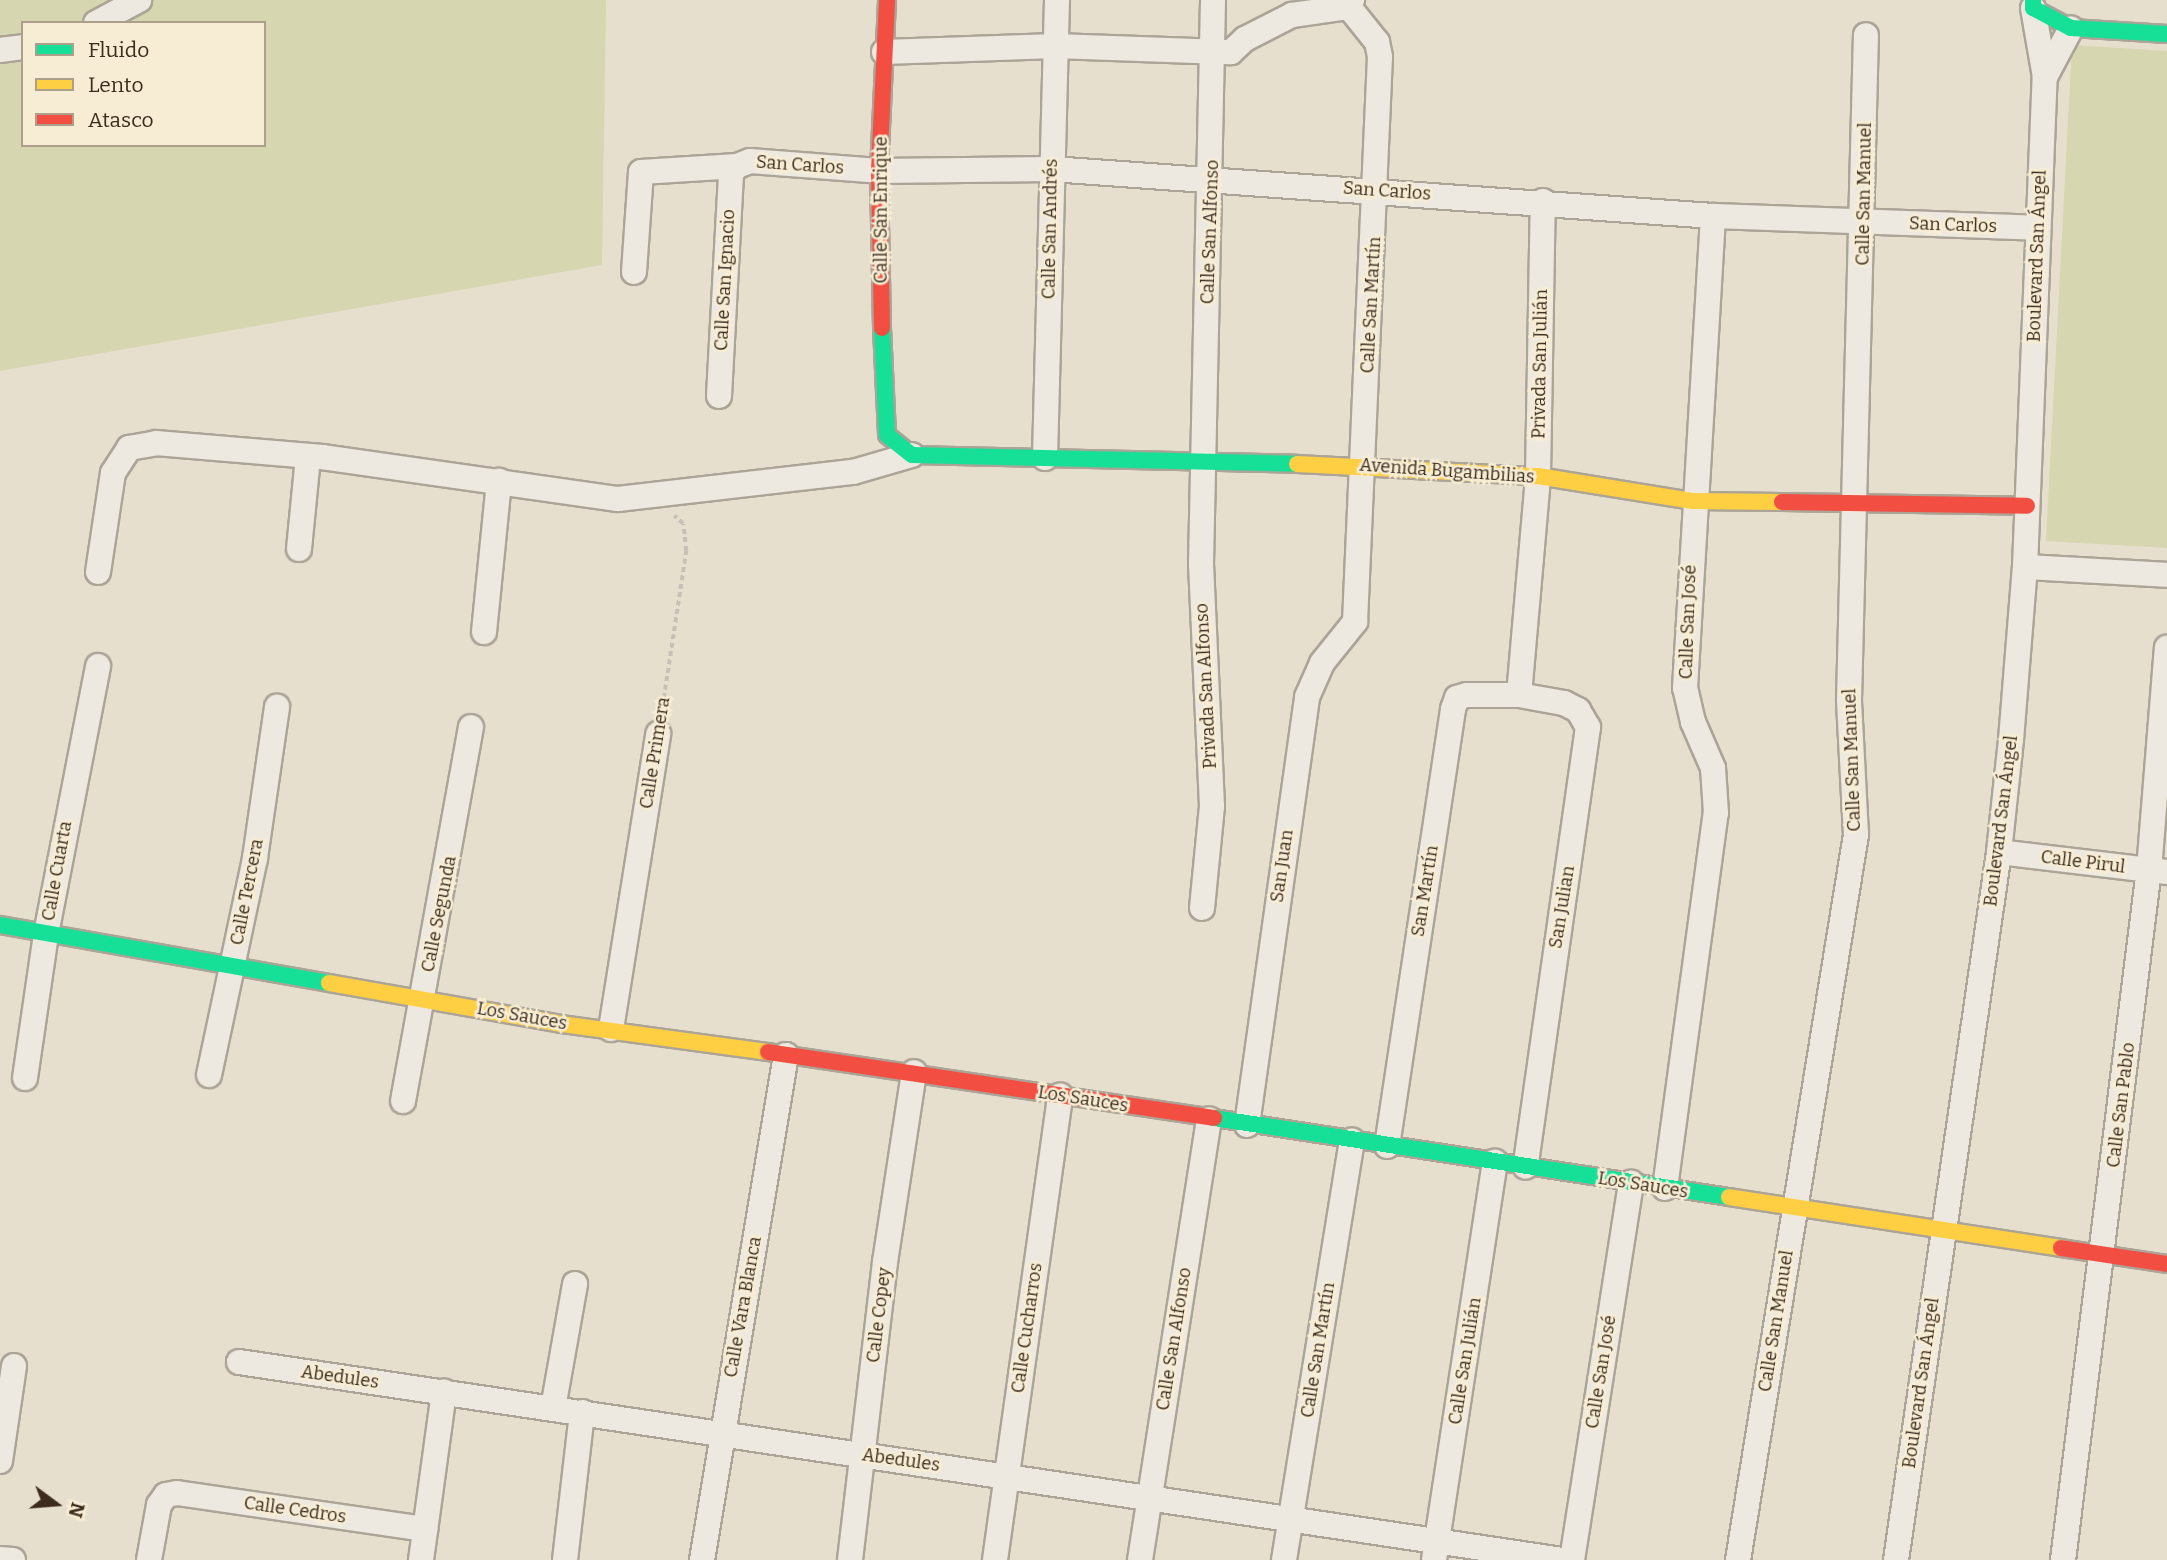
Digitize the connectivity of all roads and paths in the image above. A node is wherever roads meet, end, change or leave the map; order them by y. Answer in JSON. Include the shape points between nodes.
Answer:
{"nodes":[{"id":1,"x":139,"y":0,"type":"edge"},
{"id":2,"x":887,"y":0,"type":"edge"},
{"id":3,"x":1056,"y":0,"type":"edge"},
{"id":4,"x":1213,"y":0,"type":"edge"},
{"id":5,"x":1350,"y":4,"type":"edge"},
{"id":6,"x":2033,"y":4,"type":"edge"},
{"id":7,"x":100,"y":21,"type":"edge"},
{"id":8,"x":2071,"y":21,"type":"junction"},
{"id":9,"x":2167,"y":34,"type":"edge"},
{"id":10,"x":1866,"y":35,"type":"dead end"},
{"id":11,"x":1055,"y":46,"type":"junction"},
{"id":12,"x":21,"y":47,"type":"edge"},
{"id":13,"x":0,"y":50,"type":"edge"},
{"id":14,"x":884,"y":52,"type":"junction"},
{"id":15,"x":1215,"y":53,"type":"junction"},
{"id":16,"x":2045,"y":76,"type":"junction"},
{"id":17,"x":737,"y":166,"type":"junction"},
{"id":18,"x":1051,"y":169,"type":"junction"},
{"id":19,"x":879,"y":171,"type":"junction"},
{"id":20,"x":1212,"y":179,"type":"junction"},
{"id":21,"x":1377,"y":190,"type":"junction"},
{"id":22,"x":1543,"y":201,"type":"junction"},
{"id":23,"x":1713,"y":216,"type":"junction"},
{"id":24,"x":1864,"y":222,"type":"junction"},
{"id":25,"x":2038,"y":228,"type":"junction"},
{"id":26,"x":634,"y":272,"type":"dead end"},
{"id":27,"x":719,"y":396,"type":"dead end"},
{"id":28,"x":912,"y":456,"type":"junction"},
{"id":29,"x":308,"y":457,"type":"junction"},
{"id":30,"x":1045,"y":458,"type":"junction"},
{"id":31,"x":1203,"y":463,"type":"junction"},
{"id":32,"x":1364,"y":466,"type":"junction"},
{"id":33,"x":1538,"y":477,"type":"junction"},
{"id":34,"x":499,"y":481,"type":"junction"},
{"id":35,"x":645,"y":498,"type":"junction"},
{"id":36,"x":1693,"y":501,"type":"junction"},
{"id":37,"x":1854,"y":503,"type":"junction"},
{"id":38,"x":2027,"y":506,"type":"junction"},
{"id":39,"x":299,"y":549,"type":"dead end"},
{"id":40,"x":2025,"y":567,"type":"junction"},
{"id":41,"x":98,"y":572,"type":"dead end"},
{"id":42,"x":2167,"y":575,"type":"edge"},
{"id":43,"x":1354,"y":622,"type":"joint"},
{"id":44,"x":484,"y":632,"type":"dead end"},
{"id":45,"x":2167,"y":648,"type":"edge"},
{"id":46,"x":98,"y":666,"type":"dead end"},
{"id":47,"x":1519,"y":695,"type":"junction"},
{"id":48,"x":277,"y":707,"type":"dead end"},
{"id":49,"x":471,"y":727,"type":"dead end"},
{"id":50,"x":658,"y":734,"type":"joint"},
{"id":51,"x":1999,"y":852,"type":"junction"},
{"id":52,"x":2158,"y":871,"type":"edge"},
{"id":53,"x":1202,"y":908,"type":"dead end"},
{"id":54,"x":0,"y":925,"type":"edge"},
{"id":55,"x":46,"y":934,"type":"junction"},
{"id":56,"x":233,"y":964,"type":"junction"},
{"id":57,"x":423,"y":997,"type":"junction"},
{"id":58,"x":611,"y":1029,"type":"junction"},
{"id":59,"x":786,"y":1055,"type":"junction"},
{"id":60,"x":914,"y":1072,"type":"junction"},
{"id":61,"x":209,"y":1075,"type":"dead end"},
{"id":62,"x":25,"y":1078,"type":"dead end"},
{"id":63,"x":1060,"y":1096,"type":"junction"},
{"id":64,"x":403,"y":1101,"type":"dead end"},
{"id":65,"x":1209,"y":1119,"type":"junction"},
{"id":66,"x":1247,"y":1125,"type":"junction"},
{"id":67,"x":1352,"y":1140,"type":"junction"},
{"id":68,"x":1387,"y":1146,"type":"junction"},
{"id":69,"x":1495,"y":1162,"type":"junction"},
{"id":70,"x":1525,"y":1167,"type":"junction"},
{"id":71,"x":1631,"y":1183,"type":"junction"},
{"id":72,"x":1665,"y":1188,"type":"junction"},
{"id":73,"x":1794,"y":1208,"type":"junction"},
{"id":74,"x":1943,"y":1231,"type":"junction"},
{"id":75,"x":2103,"y":1255,"type":"junction"},
{"id":76,"x":2167,"y":1264,"type":"edge"},
{"id":77,"x":575,"y":1284,"type":"dead end"},
{"id":78,"x":239,"y":1362,"type":"dead end"},
{"id":79,"x":14,"y":1366,"type":"dead end"},
{"id":80,"x":444,"y":1392,"type":"junction"},
{"id":81,"x":553,"y":1408,"type":"junction"},
{"id":82,"x":582,"y":1412,"type":"junction"},
{"id":83,"x":722,"y":1433,"type":"junction"},
{"id":84,"x":863,"y":1454,"type":"junction"},
{"id":85,"x":0,"y":1461,"type":"edge"},
{"id":86,"x":1006,"y":1475,"type":"junction"},
{"id":87,"x":1150,"y":1497,"type":"junction"},
{"id":88,"x":1291,"y":1518,"type":"junction"},
{"id":89,"x":425,"y":1529,"type":"junction"},
{"id":90,"x":1435,"y":1550,"type":"edge"},
{"id":91,"x":0,"y":1559,"type":"edge"},
{"id":92,"x":13,"y":1560,"type":"edge"},
{"id":93,"x":149,"y":1560,"type":"edge"},
{"id":94,"x":421,"y":1560,"type":"edge"},
{"id":95,"x":565,"y":1560,"type":"edge"},
{"id":96,"x":702,"y":1560,"type":"edge"},
{"id":97,"x":850,"y":1560,"type":"edge"},
{"id":98,"x":995,"y":1560,"type":"edge"},
{"id":99,"x":1140,"y":1560,"type":"edge"},
{"id":100,"x":1284,"y":1560,"type":"edge"},
{"id":101,"x":1563,"y":1560,"type":"edge"},
{"id":102,"x":1572,"y":1560,"type":"edge"},
{"id":103,"x":1738,"y":1560,"type":"edge"},
{"id":104,"x":1896,"y":1560,"type":"edge"},
{"id":105,"x":2063,"y":1560,"type":"edge"}],
"edges":[{"from":1,"to":7,"type":"street"},
{"from":2,"to":14,"type":"street","name":"Calle San Enrique"},
{"from":3,"to":11,"type":"street","name":"Calle San Andrés"},
{"from":4,"to":15,"type":"street","name":"Calle San Alfonso"},
{"from":5,"to":15,"type":"street","via":[[1292,15],[1245,39],[1231,52]]},
{"from":5,"to":21,"type":"street","name":"Calle San Martín","via":[[1377,42],[1380,57]]},
{"from":6,"to":8,"type":"street"},
{"from":6,"to":16,"type":"street","name":"Boulevard San Ángel"},
{"from":8,"to":9,"type":"street"},
{"from":8,"to":16,"type":"street","name":"Boulevard San Ángel"},
{"from":10,"to":24,"type":"street","name":"Calle San Manuel"},
{"from":11,"to":14,"type":"street"},
{"from":11,"to":15,"type":"street"},
{"from":11,"to":18,"type":"street","name":"Calle San Andrés"},
{"from":12,"to":13,"type":"street"},
{"from":14,"to":19,"type":"street","name":"Calle San Enrique"},
{"from":15,"to":20,"type":"street","name":"Calle San Alfonso"},
{"from":16,"to":25,"type":"street","name":"Boulevard San Ángel"},
{"from":17,"to":19,"type":"street","name":"San Carlos","via":[[750,161]]},
{"from":17,"to":26,"type":"street","name":"San Carlos","via":[[641,172]]},
{"from":17,"to":27,"type":"street","name":"Calle San Ignacio","via":[[731,173]]},
{"from":18,"to":19,"type":"street","name":"San Carlos"},
{"from":18,"to":20,"type":"street","name":"San Carlos"},
{"from":18,"to":30,"type":"street","name":"Calle San Andrés"},
{"from":19,"to":28,"type":"street","name":"Calle San Enrique","via":[[884,421],[887,435]]},
{"from":20,"to":21,"type":"street","name":"San Carlos"},
{"from":20,"to":31,"type":"street","name":"Calle San Alfonso"},
{"from":21,"to":22,"type":"street","name":"San Carlos"},
{"from":21,"to":32,"type":"street","name":"Calle San Martín"},
{"from":22,"to":23,"type":"street","name":"San Carlos"},
{"from":22,"to":33,"type":"street","name":"Privada San Julián"},
{"from":23,"to":24,"type":"street","name":"San Carlos"},
{"from":23,"to":36,"type":"street","name":"Calle San José"},
{"from":24,"to":25,"type":"street","name":"San Carlos"},
{"from":24,"to":37,"type":"street","name":"Calle San Manuel"},
{"from":25,"to":38,"type":"street","name":"Boulevard San Ángel"},
{"from":28,"to":30,"type":"street","name":"Avenida Bugambilias"},
{"from":28,"to":35,"type":"street","via":[[853,472]]},
{"from":29,"to":34,"type":"street"},
{"from":29,"to":39,"type":"street"},
{"from":29,"to":41,"type":"street","via":[[156,443],[129,448],[113,473]]},
{"from":30,"to":31,"type":"street","name":"Avenida Bugambilias"},
{"from":31,"to":32,"type":"street","name":"Avenida Bugambilias"},
{"from":31,"to":53,"type":"street","name":"Privada San Alfonso","via":[[1203,643],[1212,806]]},
{"from":32,"to":33,"type":"street","name":"Avenida Bugambilias"},
{"from":32,"to":43,"type":"street","name":"Calle San Martín"},
{"from":33,"to":36,"type":"street","name":"Avenida Bugambilias"},
{"from":33,"to":47,"type":"street","name":"Privada San Julián"},
{"from":34,"to":35,"type":"street","via":[[618,499]]},
{"from":34,"to":44,"type":"street"},
{"from":35,"to":50,"type":"path","name":"Calle Primera","via":[[683,524],[686,534]]},
{"from":36,"to":37,"type":"street","name":"Avenida Bugambilias"},
{"from":36,"to":72,"type":"street","name":"Calle San José","via":[[1685,688],[1693,722],[1713,768],[1716,813]]},
{"from":37,"to":38,"type":"street","name":"Avenida Bugambilias"},
{"from":37,"to":73,"type":"street","name":"Calle San Manuel","via":[[1849,700],[1856,835]]},
{"from":38,"to":40,"type":"street","name":"Boulevard San Ángel"},
{"from":40,"to":42,"type":"street"},
{"from":40,"to":51,"type":"street","name":"Boulevard San Ángel"},
{"from":43,"to":66,"type":"street","name":"San Juan","via":[[1322,663],[1307,696]]},
{"from":45,"to":52,"type":"street","name":"Calle San Pablo"},
{"from":46,"to":55,"type":"street","name":"Calle Cuarta"},
{"from":47,"to":68,"type":"street","name":"San Martín","via":[[1467,695],[1457,698],[1453,709]]},
{"from":47,"to":70,"type":"street","name":"San Julian","via":[[1564,703],[1578,710],[1588,727]]},
{"from":48,"to":56,"type":"street","name":"Calle Tercera","via":[[255,858]]},
{"from":49,"to":57,"type":"street","name":"Calle Segunda"},
{"from":50,"to":58,"type":"street","name":"Calle Primera"},
{"from":51,"to":52,"type":"street","name":"Calle Pirul"},
{"from":51,"to":74,"type":"street","name":"Boulevard San Ángel"},
{"from":52,"to":75,"type":"street","name":"Calle San Pablo"},
{"from":54,"to":55,"type":"street","name":"Los Sauces"},
{"from":55,"to":56,"type":"street","name":"Los Sauces"},
{"from":55,"to":62,"type":"street","name":"Calle Cuarta"},
{"from":56,"to":57,"type":"street","name":"Los Sauces"},
{"from":56,"to":61,"type":"street","name":"Calle Tercera"},
{"from":57,"to":58,"type":"street","name":"Los Sauces"},
{"from":57,"to":64,"type":"street","name":"Calle Segunda"},
{"from":58,"to":59,"type":"street","name":"Los Sauces"},
{"from":59,"to":60,"type":"street","name":"Los Sauces"},
{"from":59,"to":83,"type":"street","name":"Calle Vara Blanca"},
{"from":60,"to":63,"type":"street","name":"Los Sauces"},
{"from":60,"to":84,"type":"street","name":"Calle Copey","via":[[885,1262]]},
{"from":63,"to":65,"type":"street","name":"Los Sauces"},
{"from":63,"to":86,"type":"street","name":"Calle Cucharros"},
{"from":65,"to":66,"type":"street","name":"Los Sauces"},
{"from":65,"to":87,"type":"street","name":"Calle San Alfonso"},
{"from":66,"to":67,"type":"street","name":"Los Sauces"},
{"from":67,"to":68,"type":"street","name":"Los Sauces"},
{"from":67,"to":88,"type":"street","name":"Calle San Martín"},
{"from":68,"to":69,"type":"street","name":"Los Sauces"},
{"from":69,"to":70,"type":"street","name":"Los Sauces"},
{"from":69,"to":90,"type":"street","name":"Calle San Julián"},
{"from":70,"to":71,"type":"street","name":"Los Sauces"},
{"from":71,"to":72,"type":"street","name":"Los Sauces"},
{"from":71,"to":102,"type":"street","name":"Calle San José"},
{"from":72,"to":73,"type":"street","name":"Los Sauces"},
{"from":73,"to":74,"type":"street","name":"Los Sauces"},
{"from":73,"to":103,"type":"street","name":"Calle San Manuel"},
{"from":74,"to":75,"type":"street","name":"Los Sauces"},
{"from":74,"to":104,"type":"street","name":"Boulevard San Ángel"},
{"from":75,"to":76,"type":"street","name":"Los Sauces"},
{"from":75,"to":105,"type":"street","name":"Calle San Pablo"},
{"from":77,"to":81,"type":"street"},
{"from":78,"to":80,"type":"street","name":"Abedules"},
{"from":79,"to":85,"type":"street"},
{"from":80,"to":81,"type":"street","name":"Abedules"},
{"from":80,"to":89,"type":"street"},
{"from":81,"to":82,"type":"street","name":"Abedules"},
{"from":82,"to":83,"type":"street","name":"Abedules"},
{"from":82,"to":95,"type":"street"},
{"from":83,"to":84,"type":"street","name":"Abedules"},
{"from":83,"to":96,"type":"street","name":"Calle Vara Blanca"},
{"from":84,"to":86,"type":"street","name":"Abedules"},
{"from":84,"to":97,"type":"street","name":"Calle Copey"},
{"from":86,"to":87,"type":"street","name":"Abedules"},
{"from":86,"to":98,"type":"street","name":"Calle Cucharros"},
{"from":87,"to":88,"type":"street","name":"Abedules"},
{"from":87,"to":99,"type":"street","name":"Calle San Alfonso"},
{"from":88,"to":90,"type":"street","name":"Abedules"},
{"from":88,"to":100,"type":"street","name":"Calle San Martín"},
{"from":89,"to":93,"type":"street","name":"Calle Cedros","via":[[166,1495],[159,1505]]},
{"from":89,"to":94,"type":"street"},
{"from":90,"to":101,"type":"street","name":"Abedules"},
{"from":91,"to":92,"type":"street"}]}
